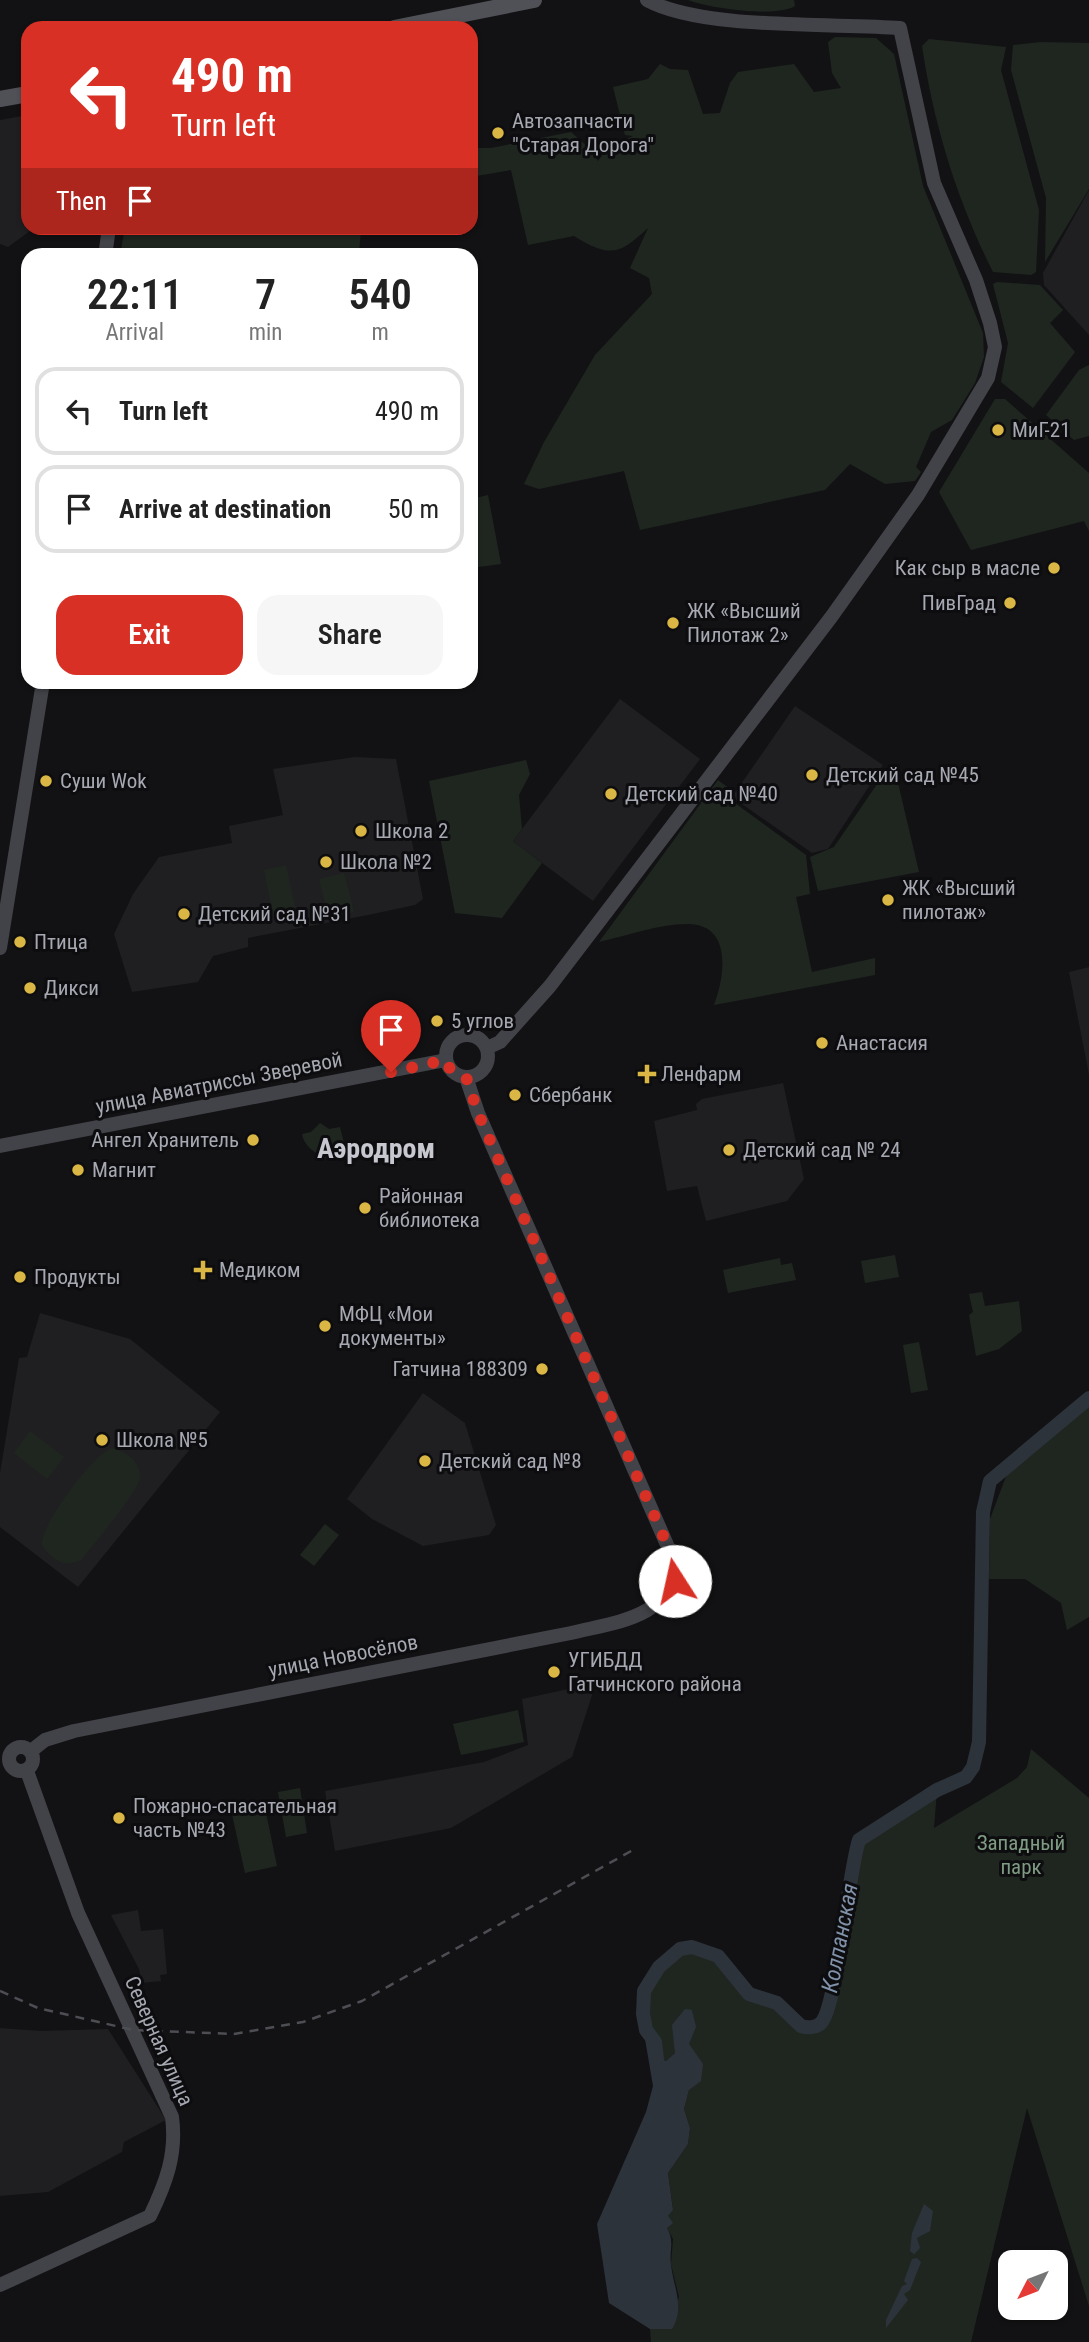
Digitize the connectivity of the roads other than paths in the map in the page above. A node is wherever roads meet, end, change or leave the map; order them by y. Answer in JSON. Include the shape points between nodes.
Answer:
{"nodes":[{"id":1,"x":534,"y":0,"type":"edge"},
{"id":2,"x":663,"y":3,"type":"edge"},
{"id":3,"x":429,"y":21,"type":"edge"},
{"id":4,"x":21,"y":95,"type":"edge"},
{"id":5,"x":0,"y":99,"type":"edge"},
{"id":6,"x":42,"y":689,"type":"edge"},
{"id":7,"x":0,"y":948,"type":"edge"},
{"id":8,"x":487,"y":1048,"type":"junction"},
{"id":9,"x":446,"y":1060,"type":"junction"},
{"id":10,"x":466,"y":1077,"type":"junction"},
{"id":11,"x":0,"y":1146,"type":"edge"},
{"id":12,"x":31,"y":1751,"type":"junction"},
{"id":13,"x":5,"y":1754,"type":"edge"},
{"id":14,"x":27,"y":1770,"type":"junction"},
{"id":15,"x":0,"y":2285,"type":"edge"}],
"edges":[{"from":1,"to":3,"type":"main road"},
{"from":2,"to":8,"type":"street","via":[[754,21],[900,28],[934,183],[976,279],[995,347],[988,378],[918,495],[823,628],[550,986],[500,1042]]},
{"from":4,"to":5,"type":"main road"},
{"from":6,"to":7,"type":"street"},
{"from":8,"to":9,"type":"street","via":[[471,1035],[460,1036],[452,1041]]},
{"from":8,"to":10,"type":"street","via":[[485,1066]]},
{"from":9,"to":10,"type":"street","via":[[450,1069]]},
{"from":9,"to":11,"type":"street","name":"улица Авиатриссы Зверевой"},
{"from":10,"to":12,"type":"street","name":"улица Новосёлов","via":[[675,1563],[675,1581],[662,1602],[644,1612],[571,1633],[74,1731],[45,1740]]},
{"from":12,"to":13,"type":"street","via":[[18,1747]]},
{"from":12,"to":14,"type":"street","via":[[34,1759]]},
{"from":13,"to":14,"type":"street","via":[[14,1769]]},
{"from":14,"to":15,"type":"street","name":"Северная улица","via":[[78,1913],[172,2117],[174,2133],[171,2165],[150,2216]]}]}
